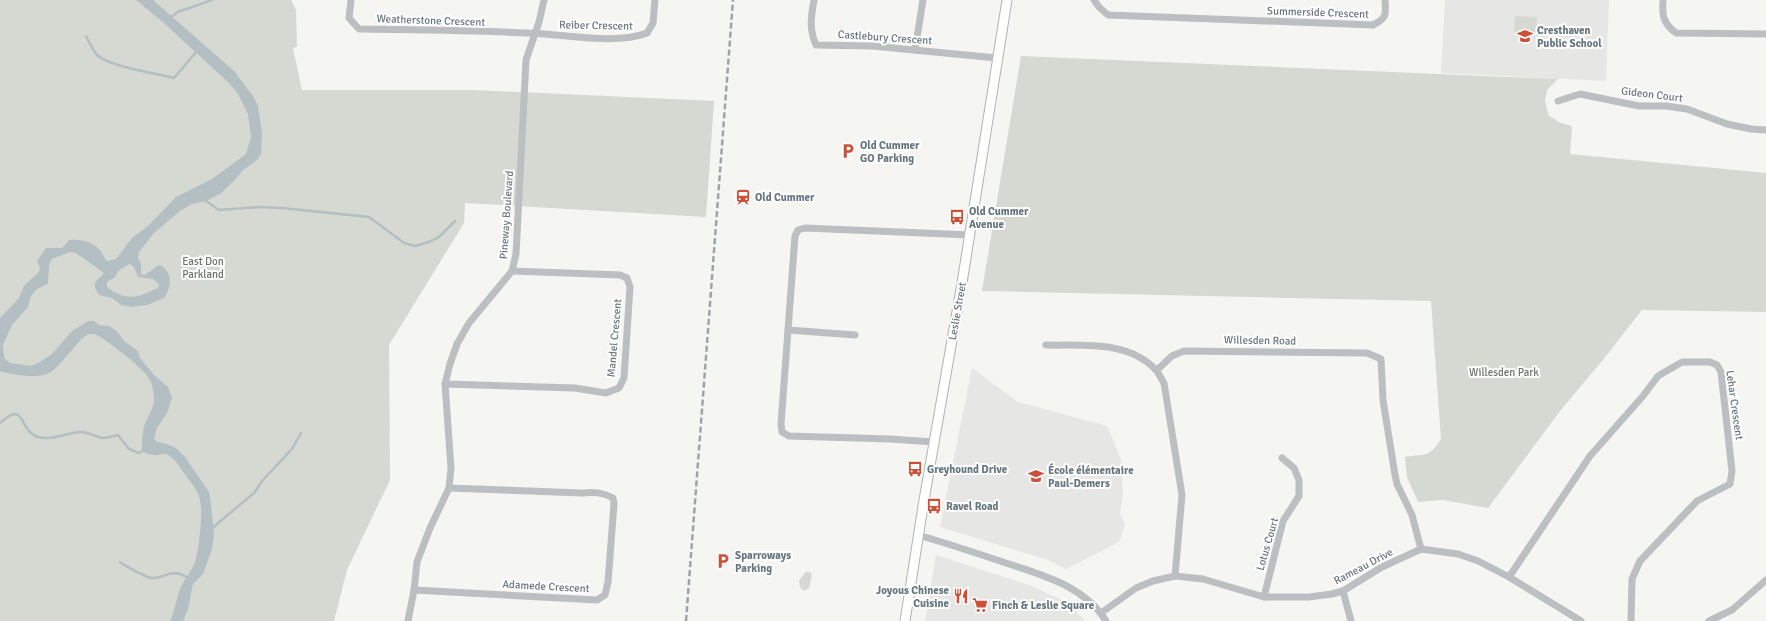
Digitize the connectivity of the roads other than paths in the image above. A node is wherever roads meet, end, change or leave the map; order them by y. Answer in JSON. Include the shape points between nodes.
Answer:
{"nodes":[{"id":1,"x":351,"y":0,"type":"edge"},
{"id":2,"x":544,"y":0,"type":"edge"},
{"id":3,"x":655,"y":0,"type":"edge"},
{"id":4,"x":814,"y":0,"type":"edge"},
{"id":5,"x":923,"y":0,"type":"edge"},
{"id":6,"x":1007,"y":0,"type":"edge"},
{"id":7,"x":1094,"y":0,"type":"edge"},
{"id":8,"x":1385,"y":0,"type":"edge"},
{"id":9,"x":1663,"y":0,"type":"edge"},
{"id":10,"x":534,"y":34,"type":"junction"},
{"id":11,"x":1766,"y":34,"type":"edge"},
{"id":12,"x":915,"y":50,"type":"junction"},
{"id":13,"x":997,"y":58,"type":"junction"},
{"id":14,"x":1558,"y":102,"type":"dead end"},
{"id":15,"x":1766,"y":130,"type":"edge"},
{"id":16,"x":970,"y":235,"type":"junction"},
{"id":17,"x":512,"y":272,"type":"junction"},
{"id":18,"x":788,"y":330,"type":"junction"},
{"id":19,"x":855,"y":335,"type":"dead end"},
{"id":20,"x":1046,"y":345,"type":"dead end"},
{"id":21,"x":1156,"y":370,"type":"junction"},
{"id":22,"x":445,"y":384,"type":"junction"},
{"id":23,"x":934,"y":442,"type":"junction"},
{"id":24,"x":1282,"y":458,"type":"dead end"},
{"id":25,"x":449,"y":488,"type":"junction"},
{"id":26,"x":918,"y":535,"type":"junction"},
{"id":27,"x":1421,"y":549,"type":"junction"},
{"id":28,"x":1175,"y":576,"type":"junction"},
{"id":29,"x":1509,"y":577,"type":"junction"},
{"id":30,"x":1766,"y":580,"type":"edge"},
{"id":31,"x":414,"y":590,"type":"junction"},
{"id":32,"x":1342,"y":590,"type":"junction"},
{"id":33,"x":1264,"y":597,"type":"junction"},
{"id":34,"x":1101,"y":613,"type":"junction"},
{"id":35,"x":408,"y":621,"type":"edge"},
{"id":36,"x":905,"y":621,"type":"edge"},
{"id":37,"x":1106,"y":621,"type":"edge"},
{"id":38,"x":1351,"y":621,"type":"edge"},
{"id":39,"x":1581,"y":621,"type":"edge"},
{"id":40,"x":1631,"y":621,"type":"edge"},
{"id":41,"x":1709,"y":621,"type":"edge"}],
"edges":[{"from":1,"to":10,"type":"street","name":"Weatherstone Crescent","via":[[350,18],[359,29]]},
{"from":2,"to":10,"type":"street","name":"Pineway Boulevard"},
{"from":3,"to":10,"type":"street","name":"Reiber Crescent","via":[[653,23],[647,34],[636,38]]},
{"from":4,"to":12,"type":"street","name":"Castlebury Crescent","via":[[811,34],[816,45]]},
{"from":5,"to":12,"type":"street"},
{"from":6,"to":13,"type":"main road","name":"Leslie Street"},
{"from":7,"to":8,"type":"street","name":"Summerside Crescent","via":[[1108,15],[1373,25],[1382,21],[1386,14]]},
{"from":9,"to":11,"type":"street","via":[[1664,20],[1676,34]]},
{"from":10,"to":17,"type":"street","name":"Pineway Boulevard","via":[[526,60],[516,254]]},
{"from":12,"to":13,"type":"street","name":"Castlebury Crescent"},
{"from":13,"to":16,"type":"main road","name":"Leslie Street"},
{"from":14,"to":15,"type":"street","name":"Gideon Court","via":[[1580,94],[1639,106],[1666,106],[1687,110],[1727,124]]},
{"from":16,"to":18,"type":"street","via":[[815,228],[798,230],[795,236]]},
{"from":16,"to":23,"type":"main road","name":"Leslie Street"},
{"from":17,"to":22,"type":"street","name":"Pineway Boulevard","via":[[469,323],[457,344]]},
{"from":17,"to":22,"type":"street","name":"Mandel Crescent","via":[[620,275],[627,278],[630,287],[624,378],[619,388],[606,393],[575,388]]},
{"from":18,"to":19,"type":"street"},
{"from":18,"to":23,"type":"street","via":[[782,432],[789,436]]},
{"from":20,"to":21,"type":"street","via":[[1109,346],[1135,354]]},
{"from":21,"to":27,"type":"street","name":"Willesden Road","via":[[1172,356],[1184,351],[1367,353],[1381,359],[1382,400],[1396,480],[1412,515]]},
{"from":21,"to":28,"type":"street","via":[[1164,383],[1182,495]]},
{"from":22,"to":25,"type":"street","name":"Pineway Boulevard","via":[[452,468]]},
{"from":23,"to":26,"type":"main road","name":"Leslie Street"},
{"from":24,"to":33,"type":"street","name":"Lotus Court","via":[[1294,468],[1299,480],[1299,496],[1283,521]]},
{"from":25,"to":31,"type":"street","name":"Pineway Boulevard","via":[[417,562]]},
{"from":25,"to":31,"type":"street","name":"Adamede Crescent","via":[[595,492],[613,498],[605,595],[597,600]]},
{"from":26,"to":34,"type":"street","via":[[1050,578],[1080,594]]},
{"from":26,"to":36,"type":"main road","name":"Leslie Street"},
{"from":27,"to":29,"type":"street","via":[[1472,559]]},
{"from":27,"to":32,"type":"street","name":"Rameau Drive"},
{"from":28,"to":33,"type":"street","name":"Rameau Drive","via":[[1203,579]]},
{"from":28,"to":34,"type":"street","name":"Rameau Drive","via":[[1136,588]]},
{"from":29,"to":39,"type":"street"},
{"from":29,"to":40,"type":"street","name":"Lehar Crescent","via":[[1590,456],[1658,376],[1682,362],[1710,362],[1721,372],[1732,471],[1730,484],[1697,501],[1640,561],[1632,579]]},
{"from":30,"to":41,"type":"street","via":[[1732,610]]},
{"from":31,"to":35,"type":"street","name":"Pineway Boulevard"},
{"from":32,"to":33,"type":"street","name":"Rameau Drive","via":[[1309,597]]},
{"from":32,"to":38,"type":"street"},
{"from":34,"to":37,"type":"street"}]}
